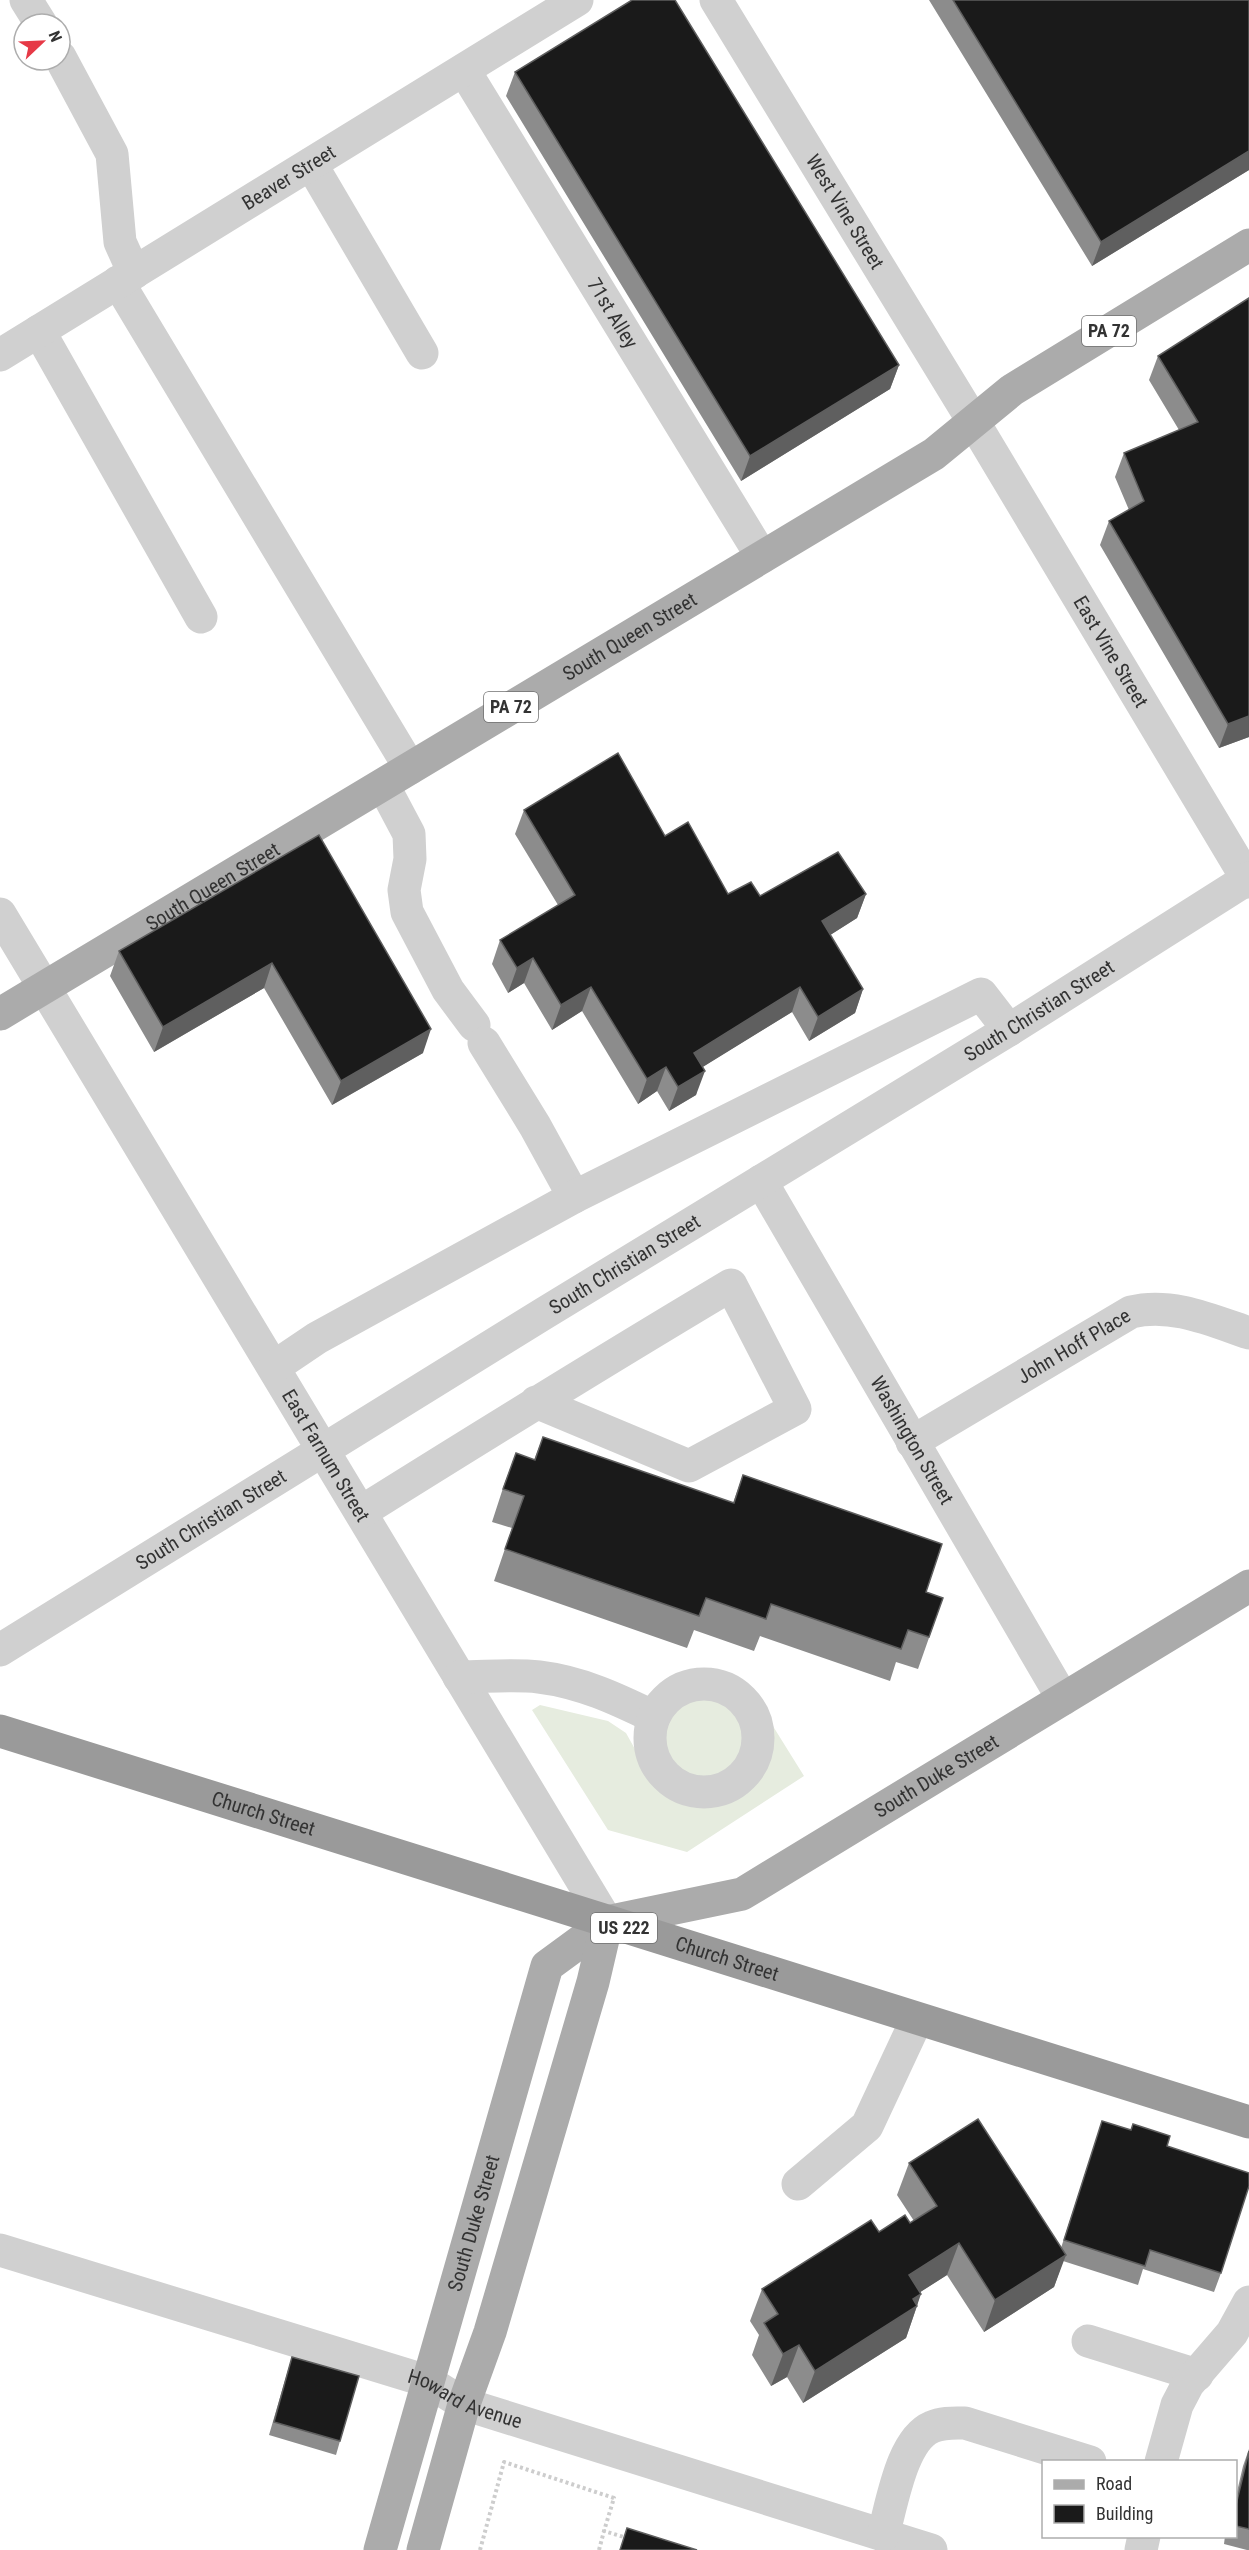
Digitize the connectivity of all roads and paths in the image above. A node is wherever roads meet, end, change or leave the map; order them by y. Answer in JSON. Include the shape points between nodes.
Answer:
{"nodes":[{"id":1,"x":577,"y":0,"type":"edge"},
{"id":2,"x":716,"y":0,"type":"edge"},
{"id":3,"x":465,"y":70,"type":"junction"},
{"id":4,"x":68,"y":72,"type":"edge"},
{"id":5,"x":311,"y":164,"type":"junction"},
{"id":6,"x":1249,"y":245,"type":"edge"},
{"id":7,"x":126,"y":278,"type":"junction"},
{"id":8,"x":39,"y":331,"type":"junction"},
{"id":9,"x":422,"y":354,"type":"dead end"},
{"id":10,"x":0,"y":355,"type":"edge"},
{"id":11,"x":973,"y":421,"type":"junction"},
{"id":12,"x":762,"y":557,"type":"junction"},
{"id":13,"x":201,"y":617,"type":"dead end"},
{"id":14,"x":411,"y":768,"type":"junction"},
{"id":15,"x":383,"y":785,"type":"junction"},
{"id":16,"x":1248,"y":880,"type":"edge"},
{"id":17,"x":0,"y":914,"type":"edge"},
{"id":18,"x":45,"y":988,"type":"junction"},
{"id":19,"x":0,"y":1014,"type":"edge"},
{"id":20,"x":1010,"y":1030,"type":"junction"},
{"id":21,"x":761,"y":1181,"type":"junction"},
{"id":22,"x":574,"y":1197,"type":"junction"},
{"id":23,"x":1249,"y":1333,"type":"edge"},
{"id":24,"x":274,"y":1367,"type":"junction"},
{"id":25,"x":536,"y":1402,"type":"junction"},
{"id":26,"x":912,"y":1442,"type":"junction"},
{"id":27,"x":324,"y":1450,"type":"junction"},
{"id":28,"x":361,"y":1512,"type":"junction"},
{"id":29,"x":1249,"y":1586,"type":"edge"},
{"id":30,"x":0,"y":1650,"type":"edge"},
{"id":31,"x":459,"y":1677,"type":"junction"},
{"id":32,"x":1063,"y":1699,"type":"junction"},
{"id":33,"x":654,"y":1717,"type":"dead end"},
{"id":34,"x":0,"y":1731,"type":"edge"},
{"id":35,"x":607,"y":1922,"type":"junction"},
{"id":36,"x":917,"y":2019,"type":"junction"},
{"id":37,"x":1249,"y":2122,"type":"edge"},
{"id":38,"x":798,"y":2184,"type":"dead end"},
{"id":39,"x":0,"y":2250,"type":"edge"},
{"id":40,"x":1249,"y":2302,"type":"edge"},
{"id":41,"x":1089,"y":2341,"type":"dead end"},
{"id":42,"x":1197,"y":2375,"type":"junction"},
{"id":43,"x":427,"y":2381,"type":"junction"},
{"id":44,"x":464,"y":2404,"type":"junction"},
{"id":45,"x":1084,"y":2460,"type":"edge"},
{"id":46,"x":1162,"y":2460,"type":"edge"},
{"id":47,"x":604,"y":2531,"type":"junction"},
{"id":48,"x":883,"y":2535,"type":"junction"},
{"id":49,"x":635,"y":2541,"type":"edge"},
{"id":50,"x":380,"y":2550,"type":"edge"},
{"id":51,"x":423,"y":2550,"type":"edge"},
{"id":52,"x":480,"y":2550,"type":"edge"},
{"id":53,"x":598,"y":2550,"type":"edge"},
{"id":54,"x":931,"y":2550,"type":"edge"}],
"edges":[{"from":1,"to":3,"type":"street","name":"Beaver Street"},
{"from":2,"to":11,"type":"street","name":"West Vine Street"},
{"from":3,"to":5,"type":"street","name":"Beaver Street"},
{"from":3,"to":12,"type":"street","name":"71st Alley"},
{"from":4,"to":7,"type":"street","via":[[112,154]]},
{"from":5,"to":7,"type":"street","name":"Beaver Street"},
{"from":5,"to":9,"type":"street"},
{"from":6,"to":11,"type":"main road","name":"South Queen Street","number":"PA 72","via":[[1012,390]]},
{"from":7,"to":8,"type":"street","name":"Beaver Street"},
{"from":7,"to":14,"type":"street"},
{"from":8,"to":10,"type":"street","name":"Beaver Street"},
{"from":8,"to":13,"type":"street"},
{"from":11,"to":12,"type":"main road","name":"South Queen Street","number":"PA 72","via":[[934,454]]},
{"from":11,"to":16,"type":"street","name":"East Vine Street"},
{"from":12,"to":14,"type":"main road","name":"South Queen Street","number":"PA 72"},
{"from":14,"to":15,"type":"main road","name":"South Queen Street","number":"PA 72"},
{"from":15,"to":18,"type":"main road","name":"South Queen Street","number":"PA 72"},
{"from":15,"to":22,"type":"street","via":[[409,834],[410,859],[404,890],[407,912],[448,990],[479,1034]]},
{"from":16,"to":20,"type":"street","name":"South Christian Street"},
{"from":17,"to":18,"type":"street","name":"East Farnum Street"},
{"from":18,"to":19,"type":"main road","name":"South Queen Street","number":"PA 72"},
{"from":18,"to":24,"type":"street","name":"East Farnum Street"},
{"from":20,"to":21,"type":"street","name":"South Christian Street"},
{"from":20,"to":22,"type":"street","via":[[981,994]]},
{"from":21,"to":26,"type":"street","name":"Washington Street"},
{"from":21,"to":27,"type":"street","name":"South Christian Street"},
{"from":22,"to":24,"type":"street","via":[[317,1338]]},
{"from":23,"to":26,"type":"street","name":"John Hoff Place","via":[[1178,1311],[1148,1308],[1131,1312]]},
{"from":24,"to":27,"type":"street","name":"East Farnum Street"},
{"from":25,"to":25,"type":"street","via":[[731,1285],[795,1409],[689,1466]]},
{"from":25,"to":28,"type":"street"},
{"from":26,"to":32,"type":"street","name":"Washington Street"},
{"from":27,"to":28,"type":"street","name":"East Farnum Street"},
{"from":27,"to":30,"type":"street","name":"South Christian Street"},
{"from":28,"to":31,"type":"street","name":"East Farnum Street"},
{"from":29,"to":32,"type":"main road","name":"South Duke Street"},
{"from":31,"to":33,"type":"street","via":[[537,1677],[567,1682],[606,1693]]},
{"from":31,"to":35,"type":"street","name":"East Farnum Street"},
{"from":32,"to":35,"type":"main road","name":"South Duke Street","via":[[742,1894]]},
{"from":34,"to":35,"type":"highway","name":"Church Street","number":"US 222"},
{"from":35,"to":36,"type":"highway","name":"Church Street","number":"US 222"},
{"from":35,"to":43,"type":"main road","name":"South Duke Street","via":[[547,1966]]},
{"from":35,"to":44,"type":"main road","via":[[593,1982],[496,2309]]},
{"from":36,"to":37,"type":"highway","name":"Church Street","number":"US 222"},
{"from":36,"to":38,"type":"street","via":[[867,2126]]},
{"from":39,"to":43,"type":"street","name":"Howard Avenue"},
{"from":40,"to":42,"type":"street","via":[[1232,2333]]},
{"from":41,"to":42,"type":"street"},
{"from":42,"to":46,"type":"street","via":[[1176,2405]]},
{"from":43,"to":44,"type":"street","name":"Howard Avenue"},
{"from":43,"to":50,"type":"main road","name":"South Duke Street"},
{"from":44,"to":48,"type":"street","name":"Howard Avenue"},
{"from":44,"to":51,"type":"main road"},
{"from":45,"to":48,"type":"street","via":[[965,2423],[931,2427],[917,2437],[907,2453]]},
{"from":47,"to":49,"type":"path"},
{"from":47,"to":52,"type":"path","via":[[614,2498],[504,2462]]},
{"from":47,"to":53,"type":"path"},
{"from":48,"to":54,"type":"street","name":"Howard Avenue"}]}
